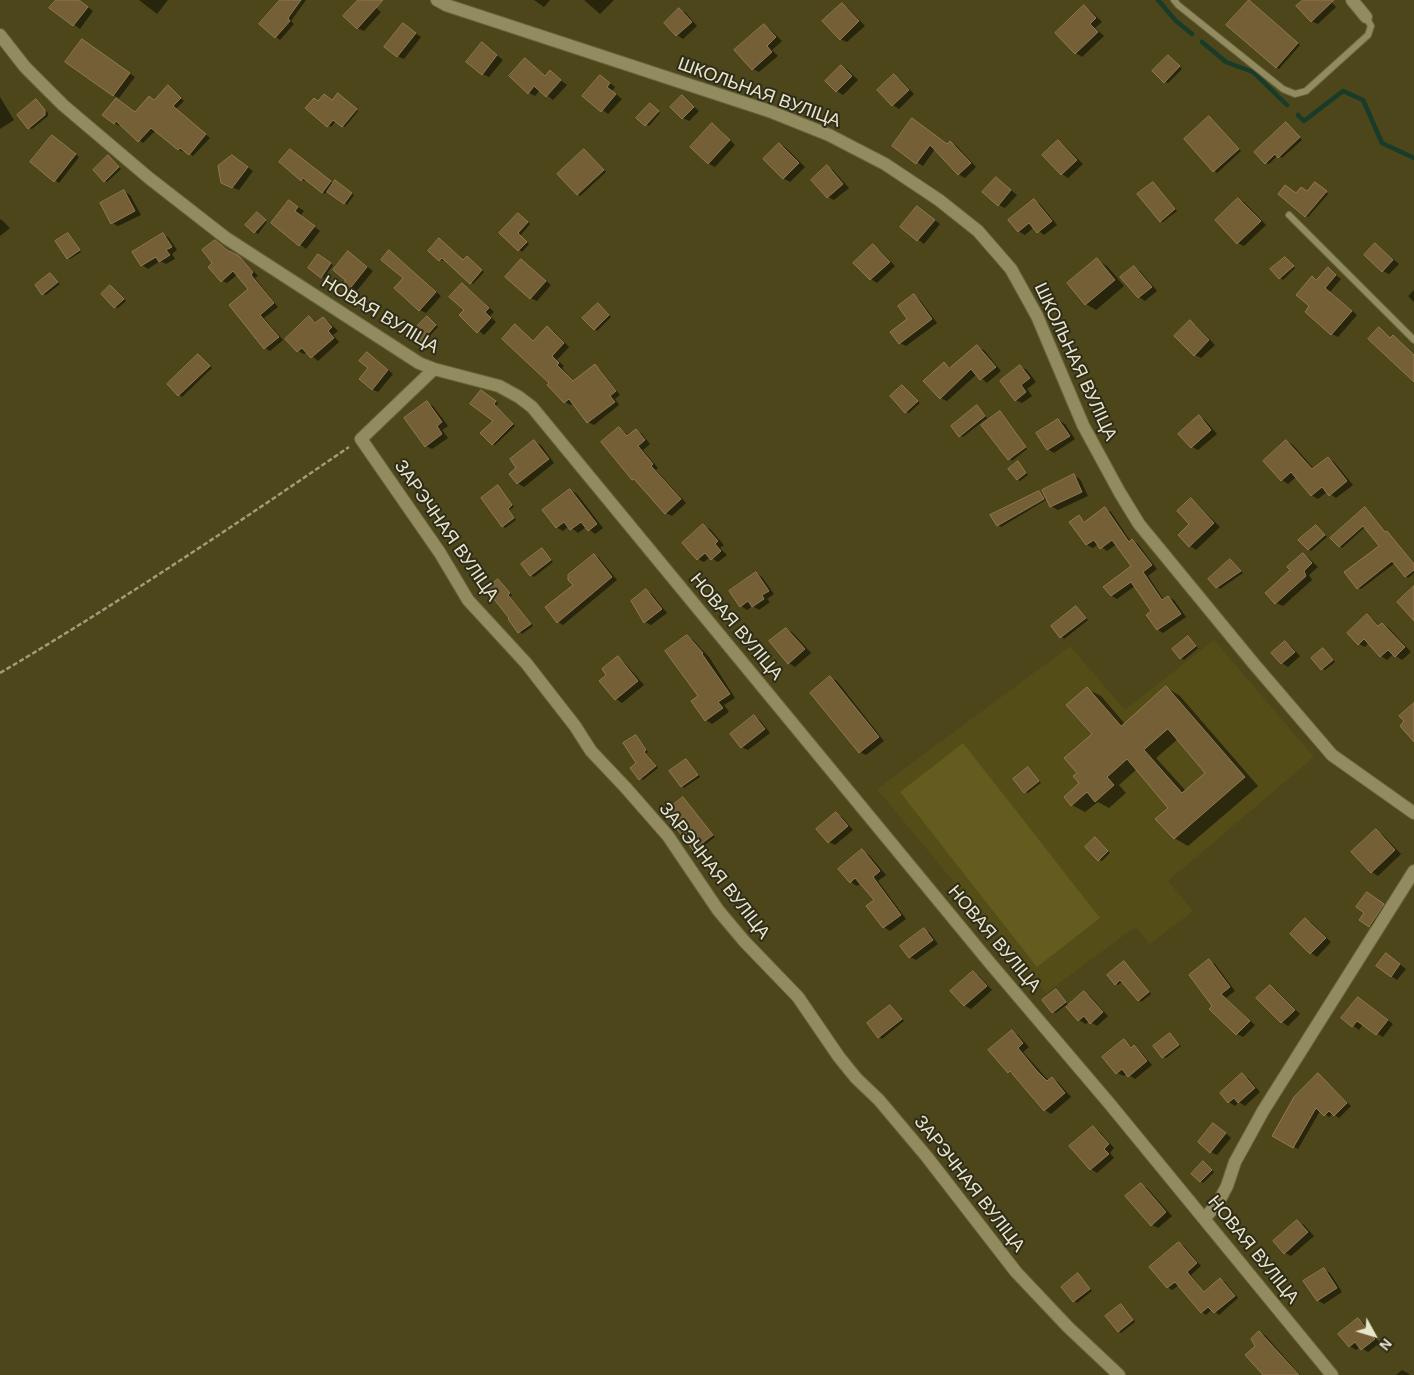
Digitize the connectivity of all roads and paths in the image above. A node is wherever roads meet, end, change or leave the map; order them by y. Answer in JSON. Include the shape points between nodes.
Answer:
{"nodes":[{"id":1,"x":436,"y":0,"type":"edge"},
{"id":2,"x":1174,"y":0,"type":"edge"},
{"id":3,"x":1352,"y":0,"type":"edge"},
{"id":4,"x":1366,"y":17,"type":"joint"},
{"id":5,"x":0,"y":35,"type":"edge"},
{"id":6,"x":1288,"y":215,"type":"dead end"},
{"id":7,"x":1414,"y":340,"type":"edge"},
{"id":8,"x":434,"y":369,"type":"junction"},
{"id":9,"x":361,"y":439,"type":"junction"},
{"id":10,"x":0,"y":673,"type":"edge"},
{"id":11,"x":1414,"y":813,"type":"edge"},
{"id":12,"x":1414,"y":871,"type":"edge"},
{"id":13,"x":1204,"y":1219,"type":"junction"},
{"id":14,"x":1119,"y":1375,"type":"edge"},
{"id":15,"x":1332,"y":1375,"type":"edge"}],
"edges":[{"from":1,"to":11,"type":"street","name":"ШКОЛЬНАЯ ВУЛІЦА","via":[[768,111],[829,135],[885,164],[978,231],[1010,269],[1037,316],[1083,425],[1139,524],[1332,754]]},
{"from":2,"to":4,"type":"lane","via":[[1283,89],[1295,94],[1306,91],[1368,35],[1371,26]]},
{"from":3,"to":4,"type":"street"},
{"from":5,"to":8,"type":"street","name":"НОВАЯ ВУЛІЦА","via":[[24,67],[63,105],[226,238],[401,353]]},
{"from":6,"to":7,"type":"lane"},
{"from":8,"to":9,"type":"street"},
{"from":8,"to":13,"type":"street","name":"НОВАЯ ВУЛІЦА","via":[[499,386],[532,407]]},
{"from":9,"to":10,"type":"path","via":[[75,629]]},
{"from":9,"to":14,"type":"street","name":"ЗАРЭЧНАЯ ВУЛІЦА","via":[[440,553],[468,600],[526,663],[591,751],[668,836],[718,910],[798,997],[839,1058],[927,1156],[1016,1272]]},
{"from":12,"to":13,"type":"street","via":[[1263,1111],[1235,1162],[1218,1203]]},
{"from":13,"to":15,"type":"street","name":"НОВАЯ ВУЛІЦА"}]}
